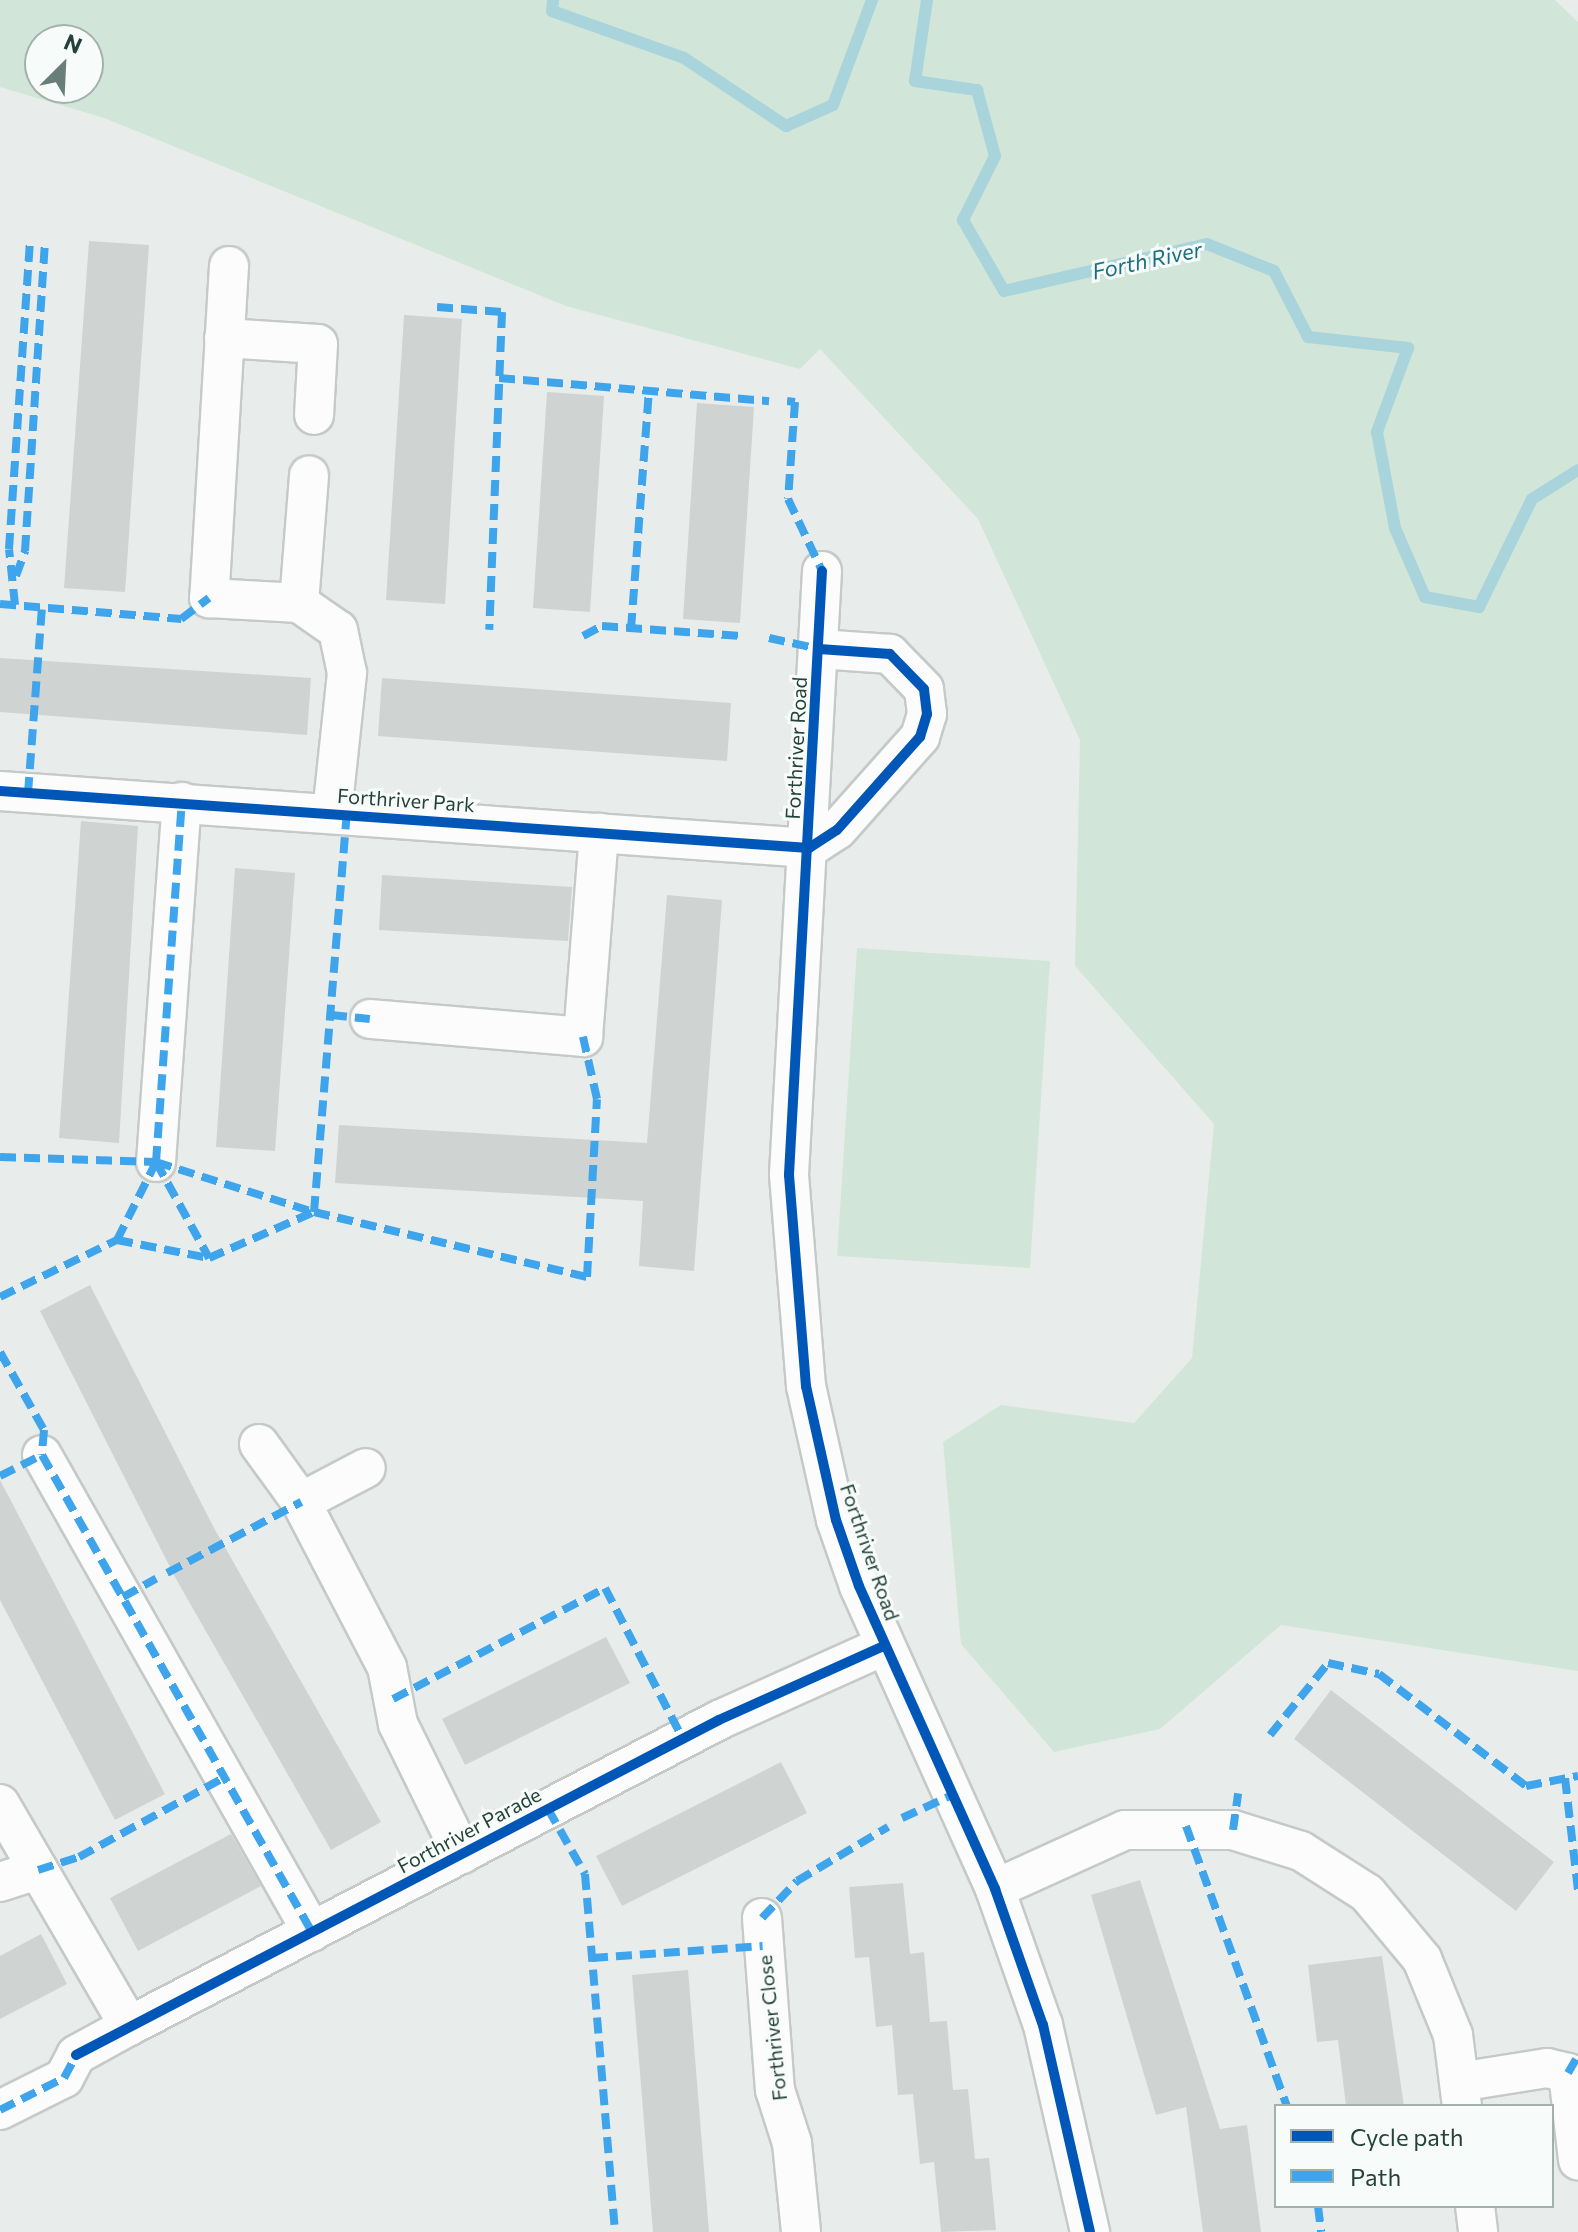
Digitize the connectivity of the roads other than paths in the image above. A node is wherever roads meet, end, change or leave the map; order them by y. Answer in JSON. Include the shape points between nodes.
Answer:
{"nodes":[{"id":1,"x":229,"y":266,"type":"dead end"},
{"id":2,"x":224,"y":338,"type":"junction"},
{"id":3,"x":314,"y":415,"type":"dead end"},
{"id":4,"x":309,"y":475,"type":"dead end"},
{"id":5,"x":822,"y":571,"type":"dead end"},
{"id":6,"x":299,"y":603,"type":"junction"},
{"id":7,"x":819,"y":649,"type":"junction"},
{"id":8,"x":0,"y":791,"type":"edge"},
{"id":9,"x":182,"y":802,"type":"junction"},
{"id":10,"x":332,"y":813,"type":"junction"},
{"id":11,"x":599,"y":833,"type":"junction"},
{"id":12,"x":809,"y":848,"type":"junction"},
{"id":13,"x":370,"y":1019,"type":"dead end"},
{"id":14,"x":156,"y":1162,"type":"dead end"},
{"id":15,"x":259,"y":1444,"type":"dead end"},
{"id":16,"x":42,"y":1455,"type":"dead end"},
{"id":17,"x":366,"y":1468,"type":"dead end"},
{"id":18,"x":301,"y":1502,"type":"junction"},
{"id":19,"x":884,"y":1646,"type":"junction"},
{"id":20,"x":0,"y":1804,"type":"edge"},
{"id":21,"x":462,"y":1854,"type":"junction"},
{"id":22,"x":38,"y":1870,"type":"junction"},
{"id":23,"x":0,"y":1882,"type":"edge"},
{"id":24,"x":995,"y":1889,"type":"junction"},
{"id":25,"x":762,"y":1918,"type":"dead end"},
{"id":26,"x":312,"y":1932,"type":"junction"},
{"id":27,"x":129,"y":2026,"type":"junction"},
{"id":28,"x":1460,"y":2094,"type":"edge"},
{"id":29,"x":0,"y":2110,"type":"edge"},
{"id":30,"x":1578,"y":2160,"type":"edge"},
{"id":31,"x":1475,"y":2208,"type":"edge"},
{"id":32,"x":801,"y":2232,"type":"edge"},
{"id":33,"x":1090,"y":2232,"type":"edge"},
{"id":34,"x":1478,"y":2232,"type":"edge"}],
"edges":[{"from":1,"to":2,"type":"street"},
{"from":2,"to":3,"type":"street","via":[[318,344]]},
{"from":2,"to":6,"type":"street","via":[[209,598]]},
{"from":4,"to":6,"type":"street"},
{"from":5,"to":7,"type":"street","name":"Forthriver Road"},
{"from":6,"to":10,"type":"street","name":"Forthriver Park","via":[[323,615],[348,652]]},
{"from":7,"to":12,"type":"street","name":"Forthriver Road"},
{"from":7,"to":12,"type":"street","name":"Forthriver Road","via":[[890,654],[924,689],[927,714],[920,737],[837,830]]},
{"from":8,"to":9,"type":"street","name":"Forthriver Park"},
{"from":9,"to":10,"type":"street","name":"Forthriver Park"},
{"from":9,"to":14,"type":"street"},
{"from":10,"to":11,"type":"street","name":"Forthriver Park"},
{"from":11,"to":12,"type":"street","name":"Forthriver Park"},
{"from":11,"to":13,"type":"street","via":[[583,1037]]},
{"from":12,"to":19,"type":"street","name":"Forthriver Road","via":[[789,1175],[800,1335],[836,1520]]},
{"from":15,"to":18,"type":"street","name":"Forthriver Parade"},
{"from":16,"to":26,"type":"street"},
{"from":17,"to":18,"type":"street"},
{"from":18,"to":21,"type":"street","name":"Forthriver Parade","via":[[387,1667],[398,1724]]},
{"from":19,"to":21,"type":"street","name":"Forthriver Parade","via":[[719,1720]]},
{"from":19,"to":24,"type":"street","name":"Forthriver Road"},
{"from":20,"to":22,"type":"street"},
{"from":21,"to":26,"type":"street","name":"Forthriver Parade"},
{"from":22,"to":23,"type":"street"},
{"from":22,"to":27,"type":"street"},
{"from":24,"to":28,"type":"street","via":[[1125,1830],[1233,1830],[1301,1851],[1367,1893],[1422,1959],[1449,2024]]},
{"from":24,"to":33,"type":"street","name":"Forthriver Road","via":[[1047,2039]]},
{"from":25,"to":32,"type":"street","name":"Forthriver Close","via":[[775,2090],[792,2143]]},
{"from":26,"to":27,"type":"street","name":"Forthriver Parade"},
{"from":27,"to":29,"type":"street","name":"Forthriver Parade","via":[[76,2055],[64,2078]]},
{"from":28,"to":30,"type":"street","via":[[1547,2068],[1568,2073]]},
{"from":31,"to":34,"type":"street"}]}
